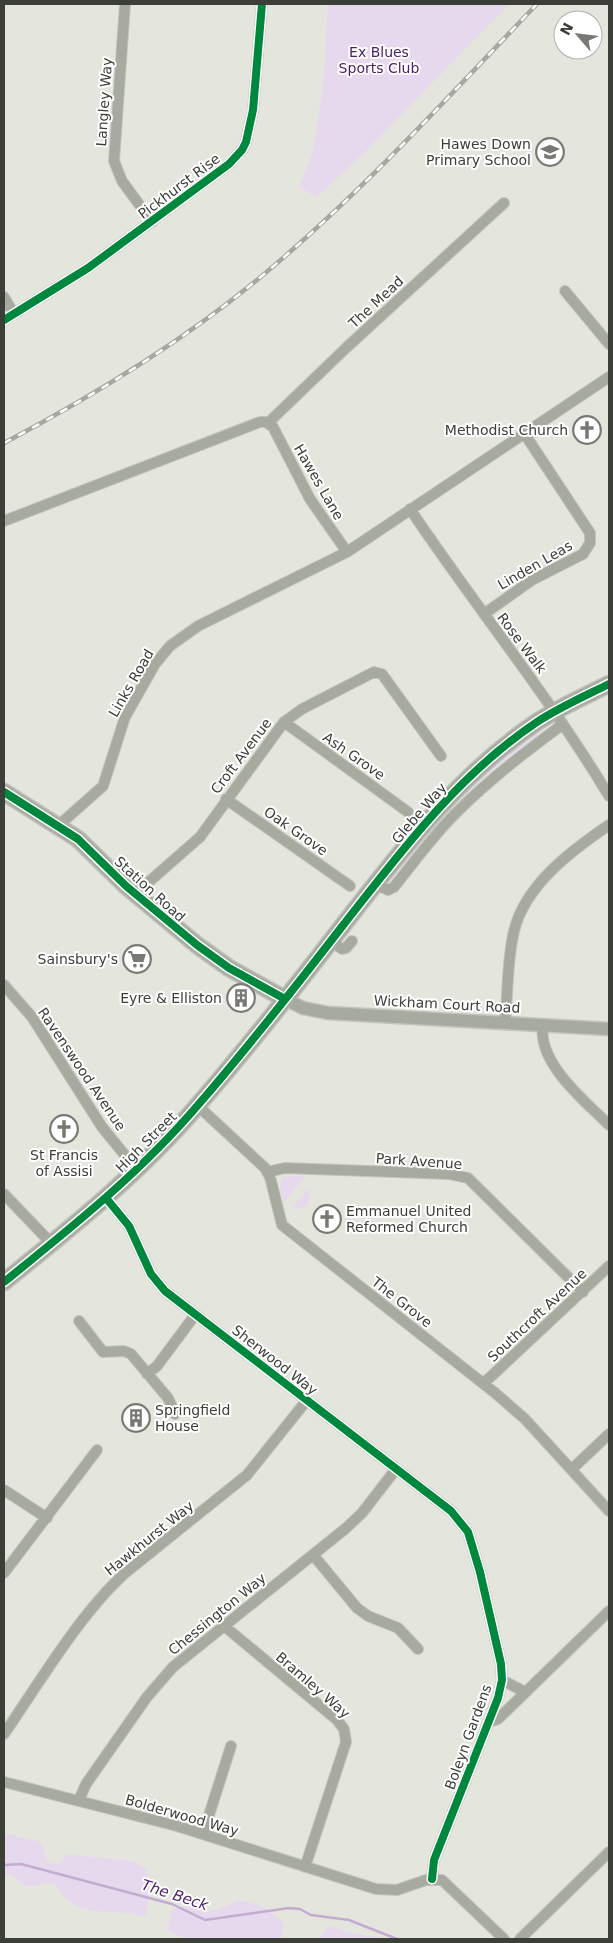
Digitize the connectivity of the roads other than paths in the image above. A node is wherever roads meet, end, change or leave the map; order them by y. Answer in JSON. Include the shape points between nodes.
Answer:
{"nodes":[{"id":1,"x":125,"y":4,"type":"edge"},
{"id":2,"x":262,"y":4,"type":"edge"},
{"id":3,"x":504,"y":203,"type":"dead end"},
{"id":4,"x":152,"y":222,"type":"junction"},
{"id":5,"x":565,"y":292,"type":"dead end"},
{"id":6,"x":4,"y":297,"type":"edge"},
{"id":7,"x":14,"y":314,"type":"junction"},
{"id":8,"x":4,"y":320,"type":"edge"},
{"id":9,"x":609,"y":344,"type":"edge"},
{"id":10,"x":609,"y":378,"type":"edge"},
{"id":11,"x":268,"y":423,"type":"junction"},
{"id":12,"x":524,"y":433,"type":"junction"},
{"id":13,"x":410,"y":509,"type":"junction"},
{"id":14,"x":4,"y":521,"type":"edge"},
{"id":15,"x":347,"y":552,"type":"junction"},
{"id":16,"x":484,"y":614,"type":"junction"},
{"id":17,"x":609,"y":684,"type":"edge"},
{"id":18,"x":559,"y":718,"type":"junction"},
{"id":19,"x":284,"y":722,"type":"junction"},
{"id":20,"x":441,"y":756,"type":"dead end"},
{"id":21,"x":4,"y":792,"type":"edge"},
{"id":22,"x":609,"y":796,"type":"edge"},
{"id":23,"x":226,"y":799,"type":"junction"},
{"id":24,"x":408,"y":812,"type":"dead end"},
{"id":25,"x":59,"y":825,"type":"junction"},
{"id":26,"x":609,"y":825,"type":"edge"},
{"id":27,"x":350,"y":886,"type":"dead end"},
{"id":28,"x":136,"y":894,"type":"junction"},
{"id":29,"x":331,"y":941,"type":"junction"},
{"id":30,"x":352,"y":941,"type":"dead end"},
{"id":31,"x":4,"y":985,"type":"edge"},
{"id":32,"x":285,"y":999,"type":"junction"},
{"id":33,"x":506,"y":1022,"type":"junction"},
{"id":34,"x":543,"y":1025,"type":"junction"},
{"id":35,"x":609,"y":1030,"type":"edge"},
{"id":36,"x":198,"y":1106,"type":"junction"},
{"id":37,"x":609,"y":1124,"type":"edge"},
{"id":38,"x":137,"y":1170,"type":"junction"},
{"id":39,"x":267,"y":1172,"type":"junction"},
{"id":40,"x":4,"y":1194,"type":"edge"},
{"id":41,"x":106,"y":1198,"type":"junction"},
{"id":42,"x":51,"y":1243,"type":"junction"},
{"id":43,"x":609,"y":1266,"type":"edge"},
{"id":44,"x":4,"y":1282,"type":"edge"},
{"id":45,"x":583,"y":1292,"type":"junction"},
{"id":46,"x":195,"y":1314,"type":"junction"},
{"id":47,"x":79,"y":1321,"type":"dead end"},
{"id":48,"x":147,"y":1374,"type":"junction"},
{"id":49,"x":484,"y":1383,"type":"junction"},
{"id":50,"x":307,"y":1400,"type":"junction"},
{"id":51,"x":175,"y":1414,"type":"dead end"},
{"id":52,"x":609,"y":1434,"type":"edge"},
{"id":53,"x":97,"y":1450,"type":"dead end"},
{"id":54,"x":396,"y":1469,"type":"junction"},
{"id":55,"x":572,"y":1469,"type":"junction"},
{"id":56,"x":4,"y":1490,"type":"edge"},
{"id":57,"x":609,"y":1511,"type":"edge"},
{"id":58,"x":457,"y":1516,"type":"joint"},
{"id":59,"x":47,"y":1518,"type":"junction"},
{"id":60,"x":314,"y":1556,"type":"junction"},
{"id":61,"x":4,"y":1573,"type":"edge"},
{"id":62,"x":609,"y":1611,"type":"edge"},
{"id":63,"x":223,"y":1625,"type":"junction"},
{"id":64,"x":418,"y":1649,"type":"dead end"},
{"id":65,"x":502,"y":1680,"type":"junction"},
{"id":66,"x":525,"y":1692,"type":"junction"},
{"id":67,"x":488,"y":1722,"type":"junction"},
{"id":68,"x":4,"y":1734,"type":"edge"},
{"id":69,"x":231,"y":1746,"type":"dead end"},
{"id":70,"x":4,"y":1782,"type":"edge"},
{"id":71,"x":79,"y":1800,"type":"junction"},
{"id":72,"x":203,"y":1834,"type":"junction"},
{"id":73,"x":609,"y":1852,"type":"edge"},
{"id":74,"x":305,"y":1867,"type":"junction"},
{"id":75,"x":432,"y":1879,"type":"junction"},
{"id":76,"x":504,"y":1939,"type":"edge"},
{"id":77,"x":520,"y":1939,"type":"edge"}],
"edges":[{"from":1,"to":4,"type":"street","name":"Langley Way","via":[[114,160],[122,181]]},
{"from":2,"to":4,"type":"street","name":"Pickhurst Rise","via":[[253,110],[242,150],[229,164]]},
{"from":3,"to":11,"type":"street","name":"The Mead"},
{"from":4,"to":7,"type":"street","name":"Pickhurst Rise","via":[[88,268]]},
{"from":5,"to":9,"type":"street"},
{"from":6,"to":7,"type":"street"},
{"from":7,"to":8,"type":"street","name":"Pickhurst Rise"},
{"from":10,"to":12,"type":"street"},
{"from":11,"to":14,"type":"street","via":[[260,422]]},
{"from":11,"to":15,"type":"street","name":"Hawes Lane","via":[[276,432],[315,507]]},
{"from":12,"to":13,"type":"street"},
{"from":12,"to":16,"type":"street","name":"Linden Leas","via":[[587,528],[590,543],[583,554],[532,580]]},
{"from":13,"to":15,"type":"street"},
{"from":13,"to":16,"type":"street","name":"Rose Walk"},
{"from":15,"to":25,"type":"street","name":"Links Road","via":[[198,626],[170,646],[155,664],[125,717],[102,786]]},
{"from":16,"to":18,"type":"street","name":"Rose Walk"},
{"from":17,"to":18,"type":"highway","name":"Glebe Way"},
{"from":18,"to":22,"type":"street","name":"Rose Walk"},
{"from":18,"to":29,"type":"highway","name":"Glebe Way","via":[[531,727],[489,760],[376,884]]},
{"from":19,"to":20,"type":"street","name":"Croft Avenue","via":[[302,709],[374,672],[380,672]]},
{"from":19,"to":23,"type":"street","name":"Croft Avenue"},
{"from":19,"to":24,"type":"street","name":"Ash Grove"},
{"from":21,"to":25,"type":"main road","name":"Station Road"},
{"from":23,"to":27,"type":"street","name":"Oak Grove"},
{"from":23,"to":28,"type":"street","name":"Croft Avenue","via":[[196,841]]},
{"from":25,"to":28,"type":"main road","name":"Station Road","via":[[78,838]]},
{"from":26,"to":33,"type":"street","via":[[548,876],[523,909],[513,937]]},
{"from":28,"to":32,"type":"main road","name":"Station Road","via":[[209,954]]},
{"from":29,"to":30,"type":"street","via":[[342,949]]},
{"from":29,"to":32,"type":"highway","name":"Glebe Way"},
{"from":31,"to":38,"type":"street","name":"Ravenswood Avenue","via":[[32,1017],[94,1115]]},
{"from":32,"to":33,"type":"street","name":"Wickham Court Road","via":[[303,1008],[328,1013]]},
{"from":32,"to":36,"type":"highway","name":"High Street"},
{"from":33,"to":34,"type":"street","name":"Wickham Court Road"},
{"from":34,"to":35,"type":"street","name":"Wickham Court Road"},
{"from":34,"to":37,"type":"street","via":[[544,1044],[560,1073]]},
{"from":36,"to":38,"type":"highway","name":"High Street"},
{"from":36,"to":39,"type":"street","name":"The Grove","via":[[254,1156]]},
{"from":38,"to":41,"type":"highway","name":"High Street"},
{"from":39,"to":45,"type":"street","name":"Park Avenue","via":[[286,1168],[459,1175],[468,1178]]},
{"from":39,"to":49,"type":"street","name":"The Grove","via":[[282,1225]]},
{"from":40,"to":42,"type":"street"},
{"from":41,"to":42,"type":"highway","name":"High Street"},
{"from":41,"to":46,"type":"street","name":"Sherwood Way","via":[[130,1226],[155,1280]]},
{"from":42,"to":44,"type":"highway","name":"High Street"},
{"from":43,"to":45,"type":"street","name":"Southcroft Avenue"},
{"from":45,"to":49,"type":"street","name":"Southcroft Avenue"},
{"from":46,"to":48,"type":"street","via":[[157,1366]]},
{"from":46,"to":50,"type":"street","name":"Sherwood Way"},
{"from":47,"to":48,"type":"street","via":[[103,1352],[127,1352]]},
{"from":48,"to":51,"type":"street","via":[[168,1398]]},
{"from":49,"to":55,"type":"street","name":"The Grove"},
{"from":50,"to":54,"type":"street","name":"Sherwood Way"},
{"from":50,"to":68,"type":"street","name":"Hawkhurst Way","via":[[247,1476],[109,1589]]},
{"from":52,"to":55,"type":"street"},
{"from":53,"to":59,"type":"street"},
{"from":54,"to":58,"type":"street","name":"Sherwood Way"},
{"from":54,"to":60,"type":"street","name":"Chessington Way","via":[[356,1519]]},
{"from":55,"to":57,"type":"street","name":"The Grove"},
{"from":56,"to":59,"type":"street"},
{"from":58,"to":65,"type":"street","name":"Boleyn Gardens","via":[[470,1538],[500,1655]]},
{"from":59,"to":61,"type":"street"},
{"from":60,"to":63,"type":"street","name":"Chessington Way"},
{"from":60,"to":64,"type":"street","via":[[356,1608],[398,1628]]},
{"from":62,"to":66,"type":"street"},
{"from":63,"to":71,"type":"street","name":"Chessington Way","via":[[157,1685],[87,1782]]},
{"from":63,"to":74,"type":"street","name":"Bramley Way","via":[[344,1729],[346,1742]]},
{"from":65,"to":66,"type":"street"},
{"from":65,"to":67,"type":"street","name":"Boleyn Gardens"},
{"from":66,"to":67,"type":"street","via":[[496,1721]]},
{"from":67,"to":75,"type":"street","name":"Boleyn Gardens","via":[[432,1866]]},
{"from":69,"to":72,"type":"street"},
{"from":70,"to":71,"type":"street","name":"Bolderwood Way"},
{"from":71,"to":72,"type":"street","name":"Bolderwood Way"},
{"from":72,"to":74,"type":"street","name":"Bolderwood Way"},
{"from":73,"to":77,"type":"street"},
{"from":74,"to":75,"type":"street","name":"Bolderwood Way","via":[[384,1890],[396,1890]]},
{"from":75,"to":76,"type":"street","via":[[448,1883]]}]}
